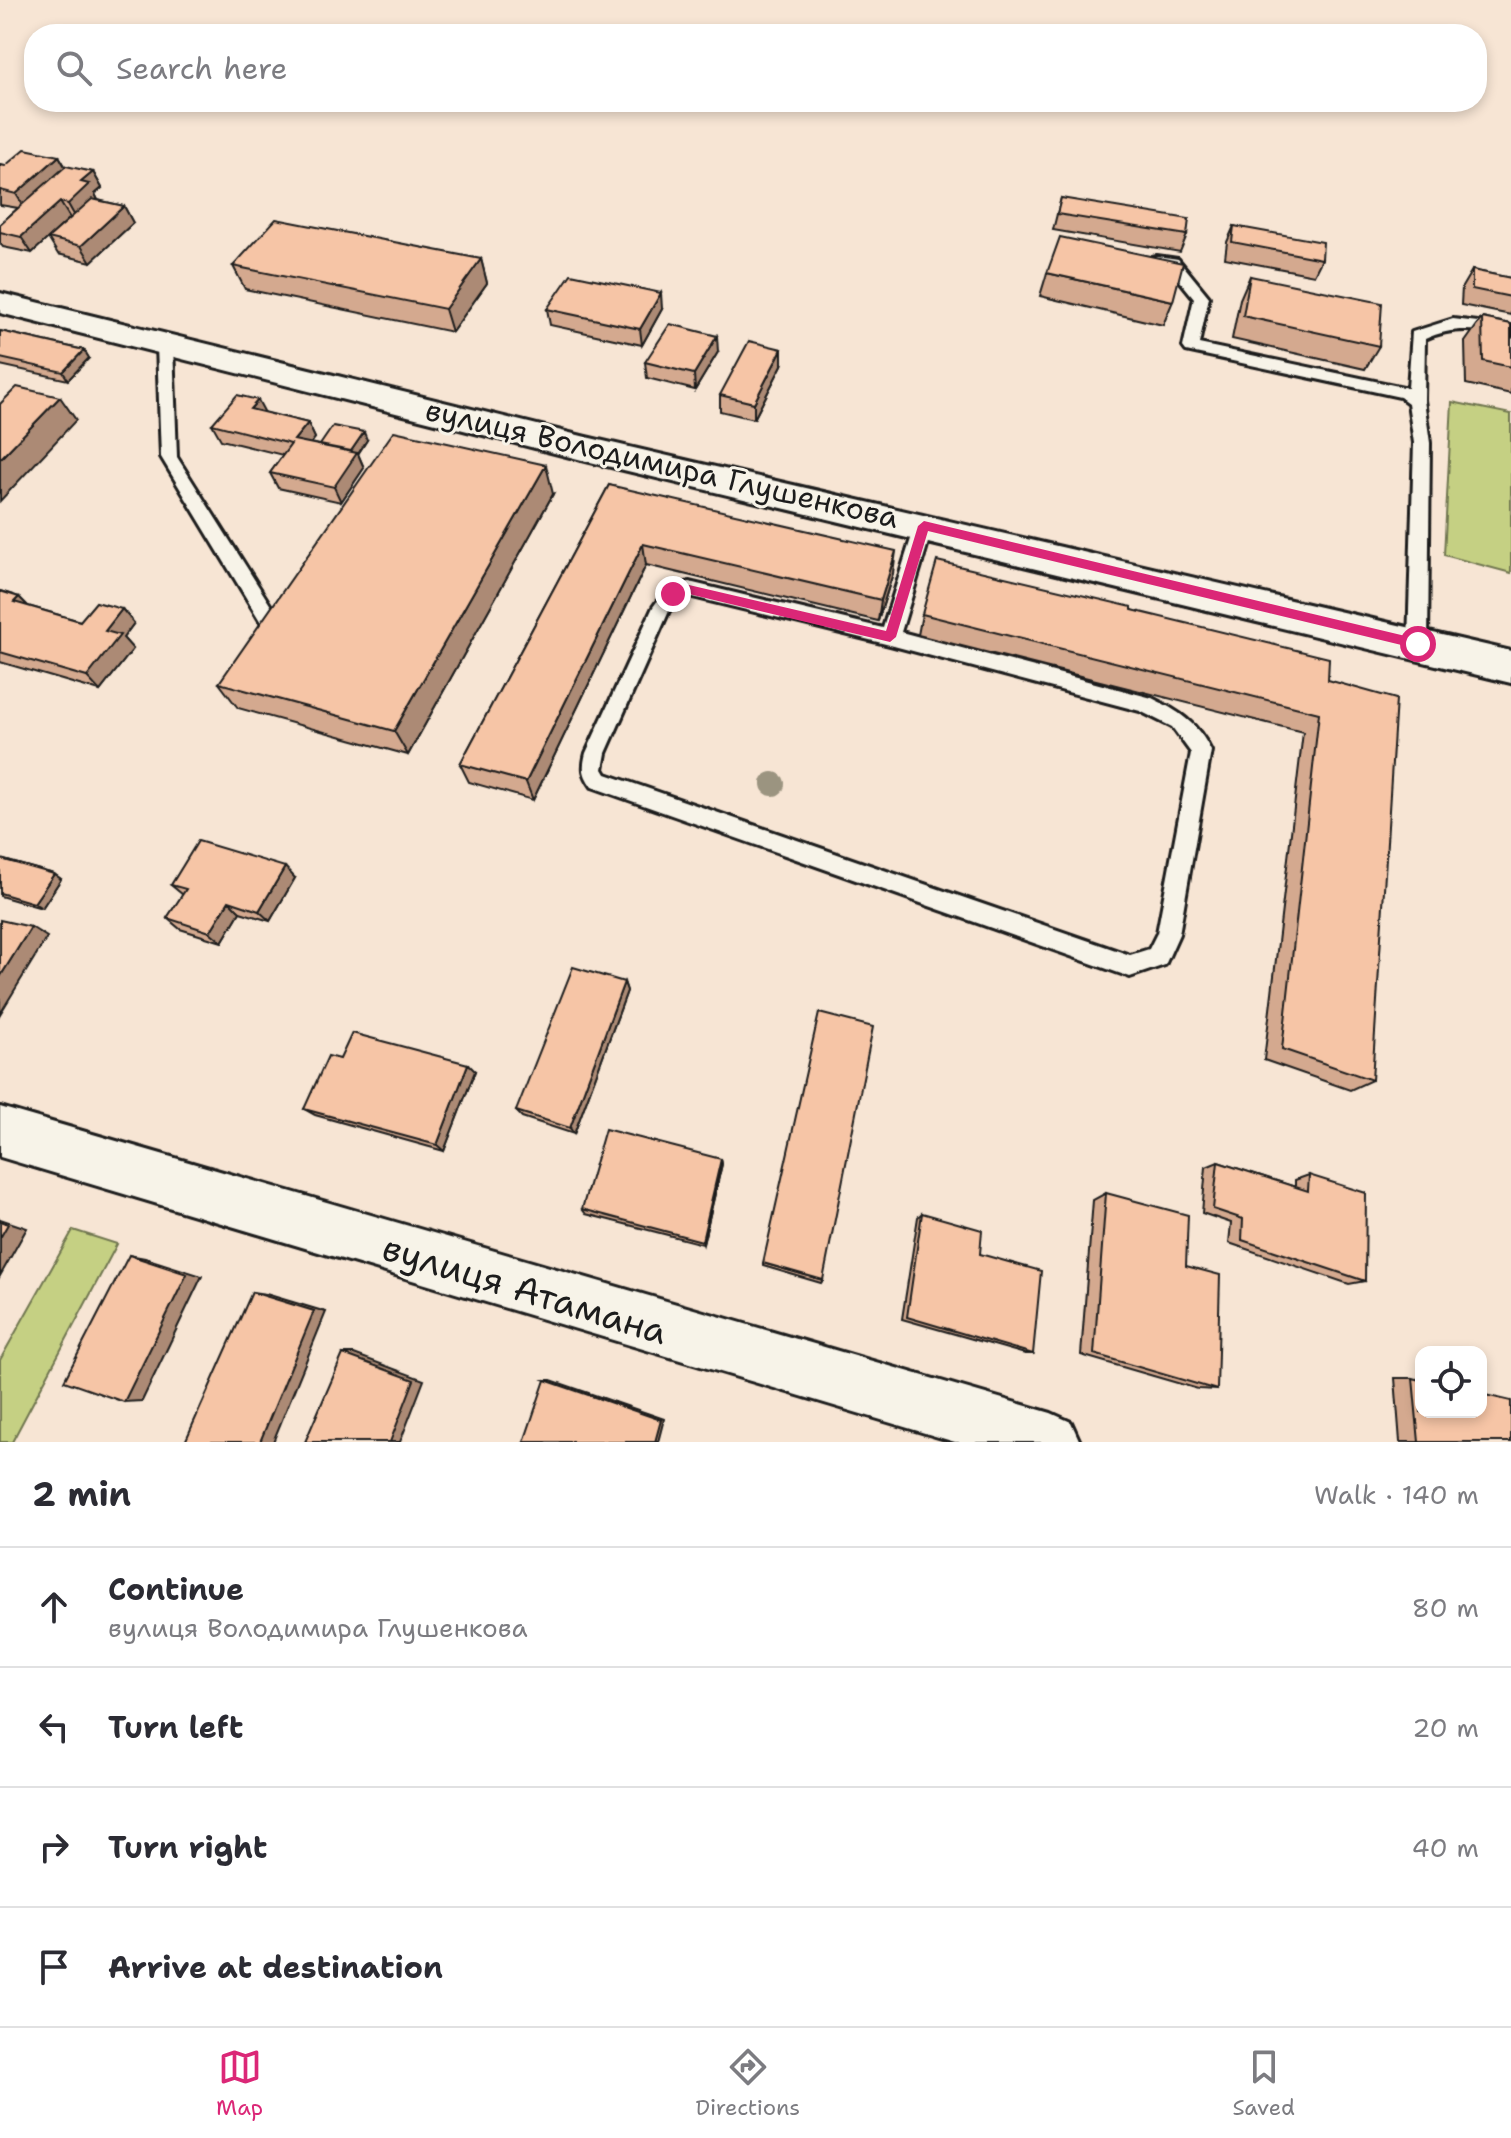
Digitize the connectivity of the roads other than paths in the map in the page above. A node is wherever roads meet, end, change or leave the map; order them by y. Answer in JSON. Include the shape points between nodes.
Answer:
{"nodes":[{"id":1,"x":1143,"y":257,"type":"edge"},
{"id":2,"x":0,"y":303,"type":"edge"},
{"id":3,"x":1511,"y":331,"type":"edge"},
{"id":4,"x":165,"y":345,"type":"junction"},
{"id":5,"x":1416,"y":400,"type":"junction"},
{"id":6,"x":924,"y":526,"type":"junction"},
{"id":7,"x":269,"y":619,"type":"edge"},
{"id":8,"x":890,"y":637,"type":"junction"},
{"id":9,"x":1418,"y":644,"type":"junction"},
{"id":10,"x":1511,"y":667,"type":"edge"},
{"id":11,"x":0,"y":1132,"type":"edge"},
{"id":12,"x":1051,"y":1442,"type":"edge"}],
"edges":[{"from":1,"to":5,"type":"lane","via":[[1173,262],[1202,297],[1191,347],[1405,393]]},
{"from":2,"to":4,"type":"street","name":"вулиця Володимира Глушенкова"},
{"from":3,"to":5,"type":"lane","via":[[1443,323],[1417,336]]},
{"from":4,"to":6,"type":"street","name":"вулиця Володимира Глушенкова"},
{"from":4,"to":7,"type":"lane","via":[[169,457]]},
{"from":5,"to":9,"type":"lane","via":[[1422,443]]},
{"from":6,"to":8,"type":"lane"},
{"from":6,"to":9,"type":"street","name":"вулиця Володимира Глушенкова"},
{"from":8,"to":8,"type":"lane","via":[[689,589],[673,594],[662,607],[592,770],[599,781],[1130,966],[1157,957],[1168,934],[1201,751],[1179,721],[1145,704]]},
{"from":9,"to":10,"type":"street","name":"вулиця Володимира Глушенкова"},
{"from":11,"to":12,"type":"street","name":"вулиця Атамана"}]}
